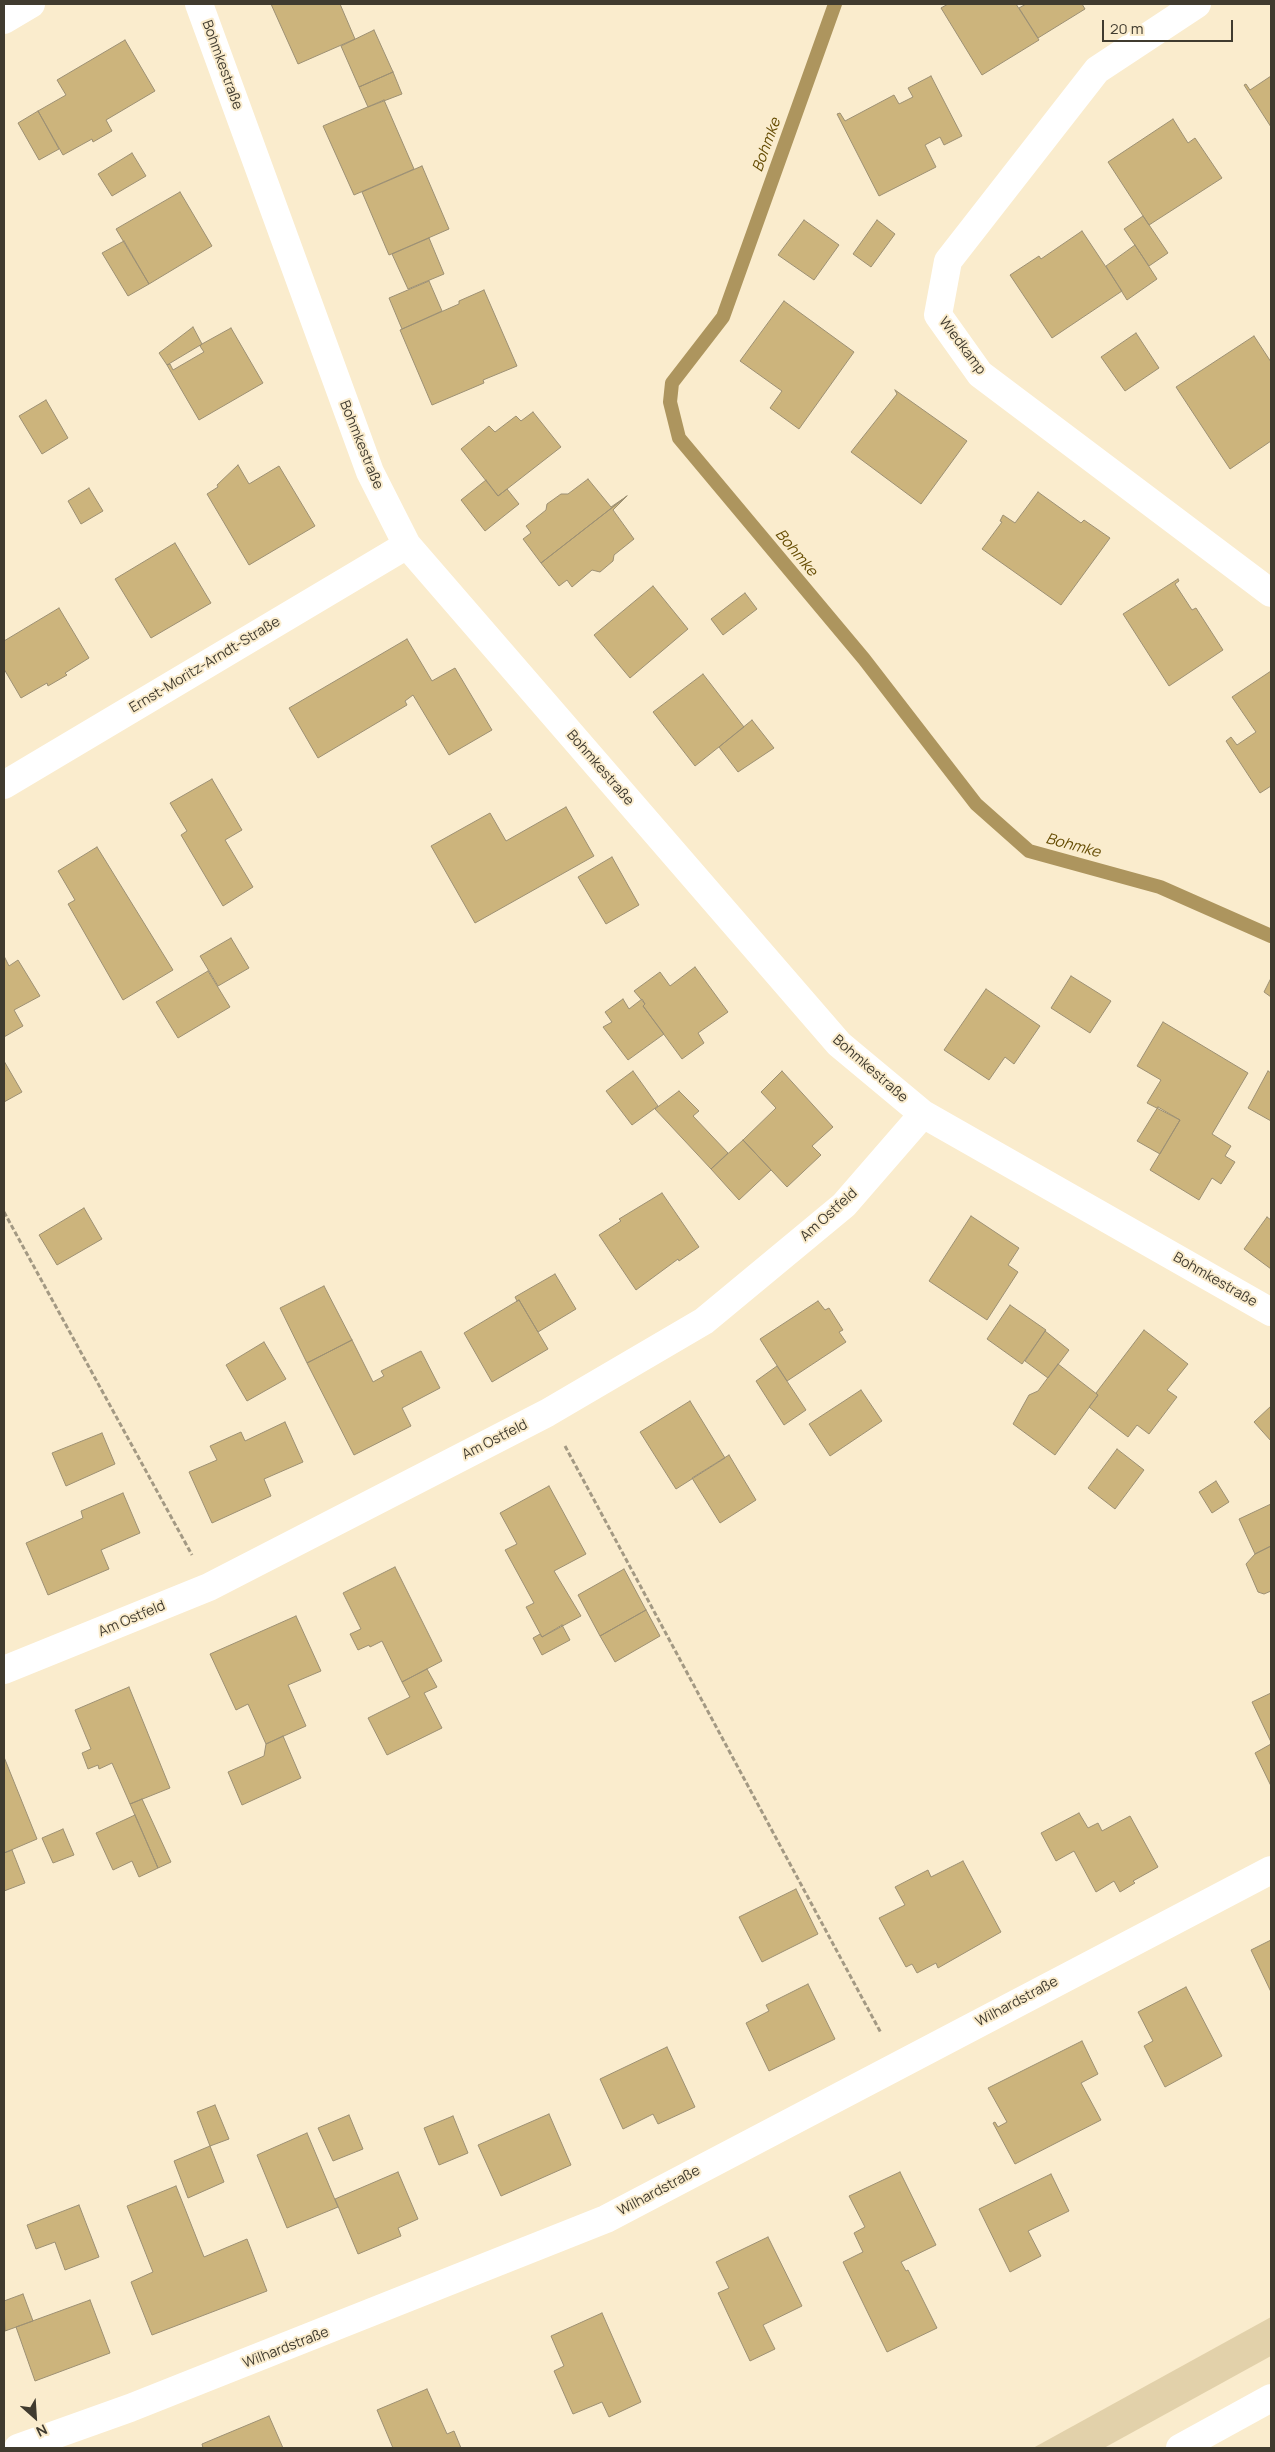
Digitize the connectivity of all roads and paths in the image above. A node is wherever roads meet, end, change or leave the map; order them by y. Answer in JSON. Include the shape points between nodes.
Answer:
{"nodes":[{"id":1,"x":31,"y":4,"type":"edge"},
{"id":2,"x":200,"y":4,"type":"edge"},
{"id":3,"x":1197,"y":4,"type":"edge"},
{"id":4,"x":4,"y":20,"type":"edge"},
{"id":5,"x":407,"y":545,"type":"junction"},
{"id":6,"x":1271,"y":593,"type":"edge"},
{"id":7,"x":4,"y":786,"type":"edge"},
{"id":8,"x":923,"y":1114,"type":"junction"},
{"id":9,"x":4,"y":1212,"type":"edge"},
{"id":10,"x":1271,"y":1312,"type":"edge"},
{"id":11,"x":547,"y":1413,"type":"junction"},
{"id":12,"x":209,"y":1586,"type":"junction"},
{"id":13,"x":4,"y":1670,"type":"edge"},
{"id":14,"x":1271,"y":1870,"type":"edge"},
{"id":15,"x":897,"y":2064,"type":"junction"},
{"id":16,"x":1271,"y":2398,"type":"edge"},
{"id":17,"x":18,"y":2448,"type":"edge"},
{"id":18,"x":1180,"y":2448,"type":"edge"}],
"edges":[{"from":1,"to":4,"type":"street"},
{"from":2,"to":5,"type":"street","name":"Bohmkestraße","via":[[370,472]]},
{"from":3,"to":6,"type":"street","name":"Wiedkamp","via":[[1096,70],[948,261],[938,315],[980,374]]},
{"from":5,"to":7,"type":"street","name":"Ernst-Moritz-Arndt-Straße"},
{"from":5,"to":8,"type":"street","name":"Bohmkestraße","via":[[839,1044]]},
{"from":8,"to":10,"type":"street","name":"Bohmkestraße"},
{"from":8,"to":11,"type":"street","name":"Am Ostfeld","via":[[844,1205],[704,1321]]},
{"from":9,"to":12,"type":"path"},
{"from":11,"to":12,"type":"street","name":"Am Ostfeld"},
{"from":11,"to":15,"type":"path"},
{"from":12,"to":13,"type":"street","name":"Am Ostfeld"},
{"from":14,"to":15,"type":"street","name":"Wilhardstraße"},
{"from":15,"to":17,"type":"street","name":"Wilhardstraße","via":[[606,2219],[140,2405]]},
{"from":16,"to":18,"type":"street"}]}
